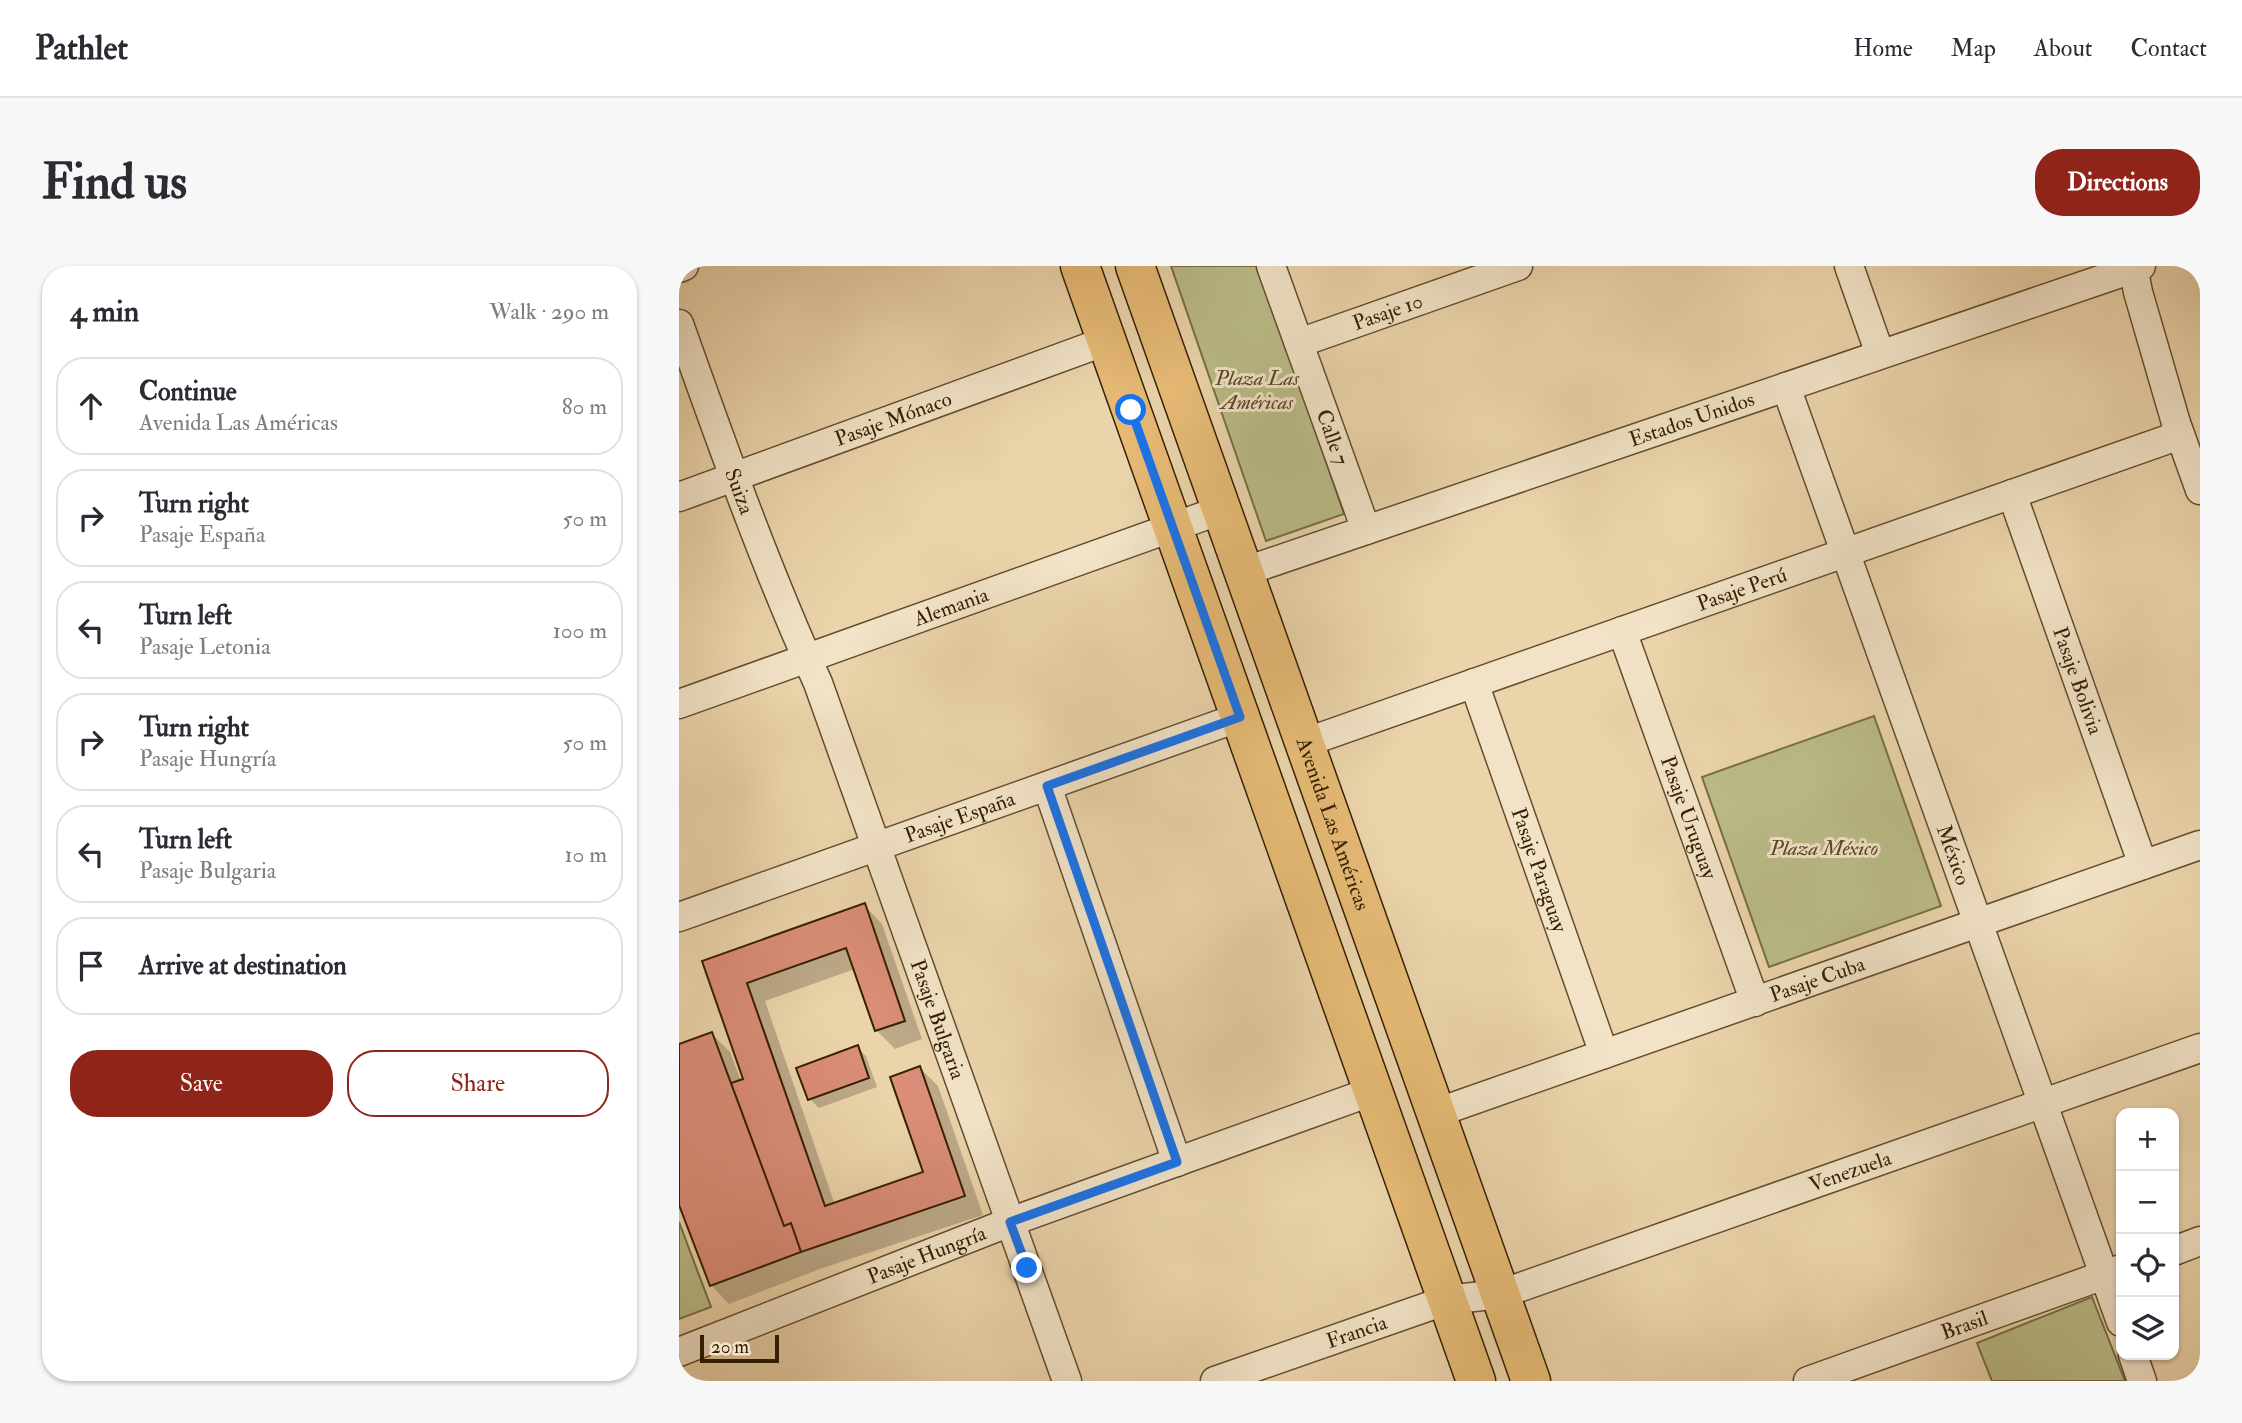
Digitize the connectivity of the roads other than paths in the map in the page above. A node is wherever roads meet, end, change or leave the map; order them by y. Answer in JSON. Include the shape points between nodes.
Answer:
{"nodes":[{"id":1,"x":684,"y":266,"type":"edge"},
{"id":2,"x":1080,"y":266,"type":"edge"},
{"id":3,"x":1135,"y":266,"type":"edge"},
{"id":4,"x":1271,"y":266,"type":"edge"},
{"id":5,"x":1518,"y":266,"type":"edge"},
{"id":6,"x":1849,"y":266,"type":"edge"},
{"id":7,"x":2136,"y":267,"type":"edge"},
{"id":8,"x":679,"y":268,"type":"edge"},
{"id":9,"x":679,"y":324,"type":"edge"},
{"id":10,"x":1107,"y":341,"type":"junction"},
{"id":11,"x":1299,"y":343,"type":"junction"},
{"id":12,"x":1880,"y":354,"type":"junction"},
{"id":13,"x":1786,"y":387,"type":"junction"},
{"id":14,"x":2185,"y":424,"type":"edge"},
{"id":15,"x":734,"y":477,"type":"junction"},
{"id":16,"x":2200,"y":490,"type":"edge"},
{"id":17,"x":2012,"y":494,"type":"junction"},
{"id":18,"x":679,"y":497,"type":"edge"},
{"id":19,"x":1221,"y":510,"type":"junction"},
{"id":20,"x":1173,"y":528,"type":"junction"},
{"id":21,"x":1366,"y":530,"type":"junction"},
{"id":22,"x":1846,"y":553,"type":"junction"},
{"id":23,"x":1243,"y":572,"type":"junction"},
{"id":24,"x":1622,"y":632,"type":"junction"},
{"id":25,"x":807,"y":658,"type":"junction"},
{"id":26,"x":1474,"y":683,"type":"junction"},
{"id":27,"x":679,"y":704,"type":"edge"},
{"id":28,"x":1240,"y":717,"type":"junction"},
{"id":29,"x":1304,"y":743,"type":"junction"},
{"id":30,"x":1047,"y":786,"type":"junction"},
{"id":31,"x":2200,"y":845,"type":"edge"},
{"id":32,"x":877,"y":846,"type":"junction"},
{"id":33,"x":2143,"y":865,"type":"junction"},
{"id":34,"x":679,"y":917,"type":"edge"},
{"id":35,"x":1978,"y":923,"type":"junction"},
{"id":36,"x":1755,"y":1002,"type":"junction"},
{"id":37,"x":2200,"y":1048,"type":"edge"},
{"id":38,"x":1604,"y":1054,"type":"junction"},
{"id":39,"x":1373,"y":1091,"type":"junction"},
{"id":40,"x":2043,"y":1104,"type":"junction"},
{"id":41,"x":1436,"y":1114,"type":"junction"},
{"id":42,"x":1177,"y":1162,"type":"junction"},
{"id":43,"x":1010,"y":1222,"type":"junction"},
{"id":44,"x":2200,"y":1241,"type":"edge"},
{"id":45,"x":2179,"y":1249,"type":"edge"},
{"id":46,"x":2113,"y":1272,"type":"edge"},
{"id":47,"x":1500,"y":1294,"type":"junction"},
{"id":48,"x":2117,"y":1297,"type":"edge"},
{"id":49,"x":1447,"y":1300,"type":"junction"},
{"id":50,"x":679,"y":1352,"type":"edge"},
{"id":51,"x":2135,"y":1360,"type":"edge"},
{"id":52,"x":1067,"y":1381,"type":"edge"},
{"id":53,"x":1215,"y":1381,"type":"edge"},
{"id":54,"x":1476,"y":1381,"type":"edge"},
{"id":55,"x":1531,"y":1381,"type":"edge"},
{"id":56,"x":1808,"y":1381,"type":"edge"},
{"id":57,"x":2142,"y":1381,"type":"edge"}],
"edges":[{"from":1,"to":8,"type":"street"},
{"from":2,"to":10,"type":"main road"},
{"from":3,"to":19,"type":"main road","name":"Avenida Las Américas"},
{"from":4,"to":11,"type":"street","name":"Calle 7"},
{"from":5,"to":11,"type":"street","name":"Pasaje 10"},
{"from":6,"to":12,"type":"street"},
{"from":7,"to":12,"type":"street","name":"Estados Unidos"},
{"from":7,"to":14,"type":"street","via":[[2138,292]]},
{"from":9,"to":15,"type":"street","name":"Suiza"},
{"from":10,"to":15,"type":"street","name":"Pasaje Mónaco"},
{"from":10,"to":20,"type":"main road"},
{"from":11,"to":21,"type":"street","name":"Calle 7"},
{"from":12,"to":13,"type":"street","name":"Estados Unidos"},
{"from":13,"to":21,"type":"street","name":"Estados Unidos"},
{"from":13,"to":22,"type":"street","name":"México"},
{"from":14,"to":16,"type":"street"},
{"from":14,"to":17,"type":"street","name":"Pasaje Perú"},
{"from":15,"to":18,"type":"street","name":"Pasaje Mónaco"},
{"from":15,"to":25,"type":"street","name":"Suiza"},
{"from":17,"to":22,"type":"street","name":"Pasaje Perú"},
{"from":17,"to":33,"type":"street","name":"Pasaje Bolivia"},
{"from":19,"to":20,"type":"street","name":"Alemania"},
{"from":19,"to":23,"type":"main road","name":"Avenida Las Américas"},
{"from":20,"to":25,"type":"street","name":"Alemania"},
{"from":20,"to":28,"type":"main road"},
{"from":21,"to":23,"type":"street","name":"Estados Unidos"},
{"from":22,"to":24,"type":"street","name":"Pasaje Perú"},
{"from":22,"to":35,"type":"street","name":"México"},
{"from":23,"to":29,"type":"main road","name":"Avenida Las Américas"},
{"from":24,"to":26,"type":"street","name":"Pasaje Perú"},
{"from":24,"to":36,"type":"street","name":"Pasaje Uruguay"},
{"from":25,"to":27,"type":"street","name":"Alemania"},
{"from":25,"to":32,"type":"street","name":"Pasaje Bulgaria"},
{"from":26,"to":29,"type":"street","name":"Pasaje Perú"},
{"from":26,"to":38,"type":"street","name":"Pasaje Paraguay"},
{"from":28,"to":30,"type":"street","name":"Pasaje España"},
{"from":28,"to":39,"type":"main road"},
{"from":29,"to":41,"type":"main road","name":"Avenida Las Américas"},
{"from":30,"to":32,"type":"street","name":"Pasaje España"},
{"from":30,"to":42,"type":"street"},
{"from":31,"to":33,"type":"street","name":"Pasaje Cuba"},
{"from":32,"to":34,"type":"street","name":"Pasaje España"},
{"from":32,"to":43,"type":"street","name":"Pasaje Bulgaria"},
{"from":33,"to":35,"type":"street","name":"Pasaje Cuba"},
{"from":35,"to":36,"type":"street","name":"Pasaje Cuba"},
{"from":35,"to":40,"type":"street","name":"México"},
{"from":36,"to":38,"type":"street","name":"Pasaje Cuba"},
{"from":37,"to":40,"type":"street","name":"Venezuela"},
{"from":38,"to":41,"type":"street","name":"Pasaje Cuba"},
{"from":39,"to":42,"type":"street","name":"Pasaje Hungría"},
{"from":39,"to":49,"type":"main road"},
{"from":40,"to":46,"type":"street","name":"México"},
{"from":40,"to":47,"type":"street","name":"Venezuela"},
{"from":41,"to":47,"type":"main road","name":"Avenida Las Américas"},
{"from":42,"to":43,"type":"street","name":"Pasaje Hungría"},
{"from":43,"to":50,"type":"street","name":"Pasaje Hungría"},
{"from":43,"to":52,"type":"street","name":"Pasaje Bulgaria"},
{"from":44,"to":45,"type":"street"},
{"from":46,"to":48,"type":"street","name":"México"},
{"from":46,"to":56,"type":"street","name":"Brasil"},
{"from":47,"to":49,"type":"street","name":"Francia"},
{"from":47,"to":55,"type":"main road","name":"Avenida Las Américas"},
{"from":49,"to":53,"type":"street","name":"Francia"},
{"from":49,"to":54,"type":"main road"},
{"from":51,"to":57,"type":"street"}]}
